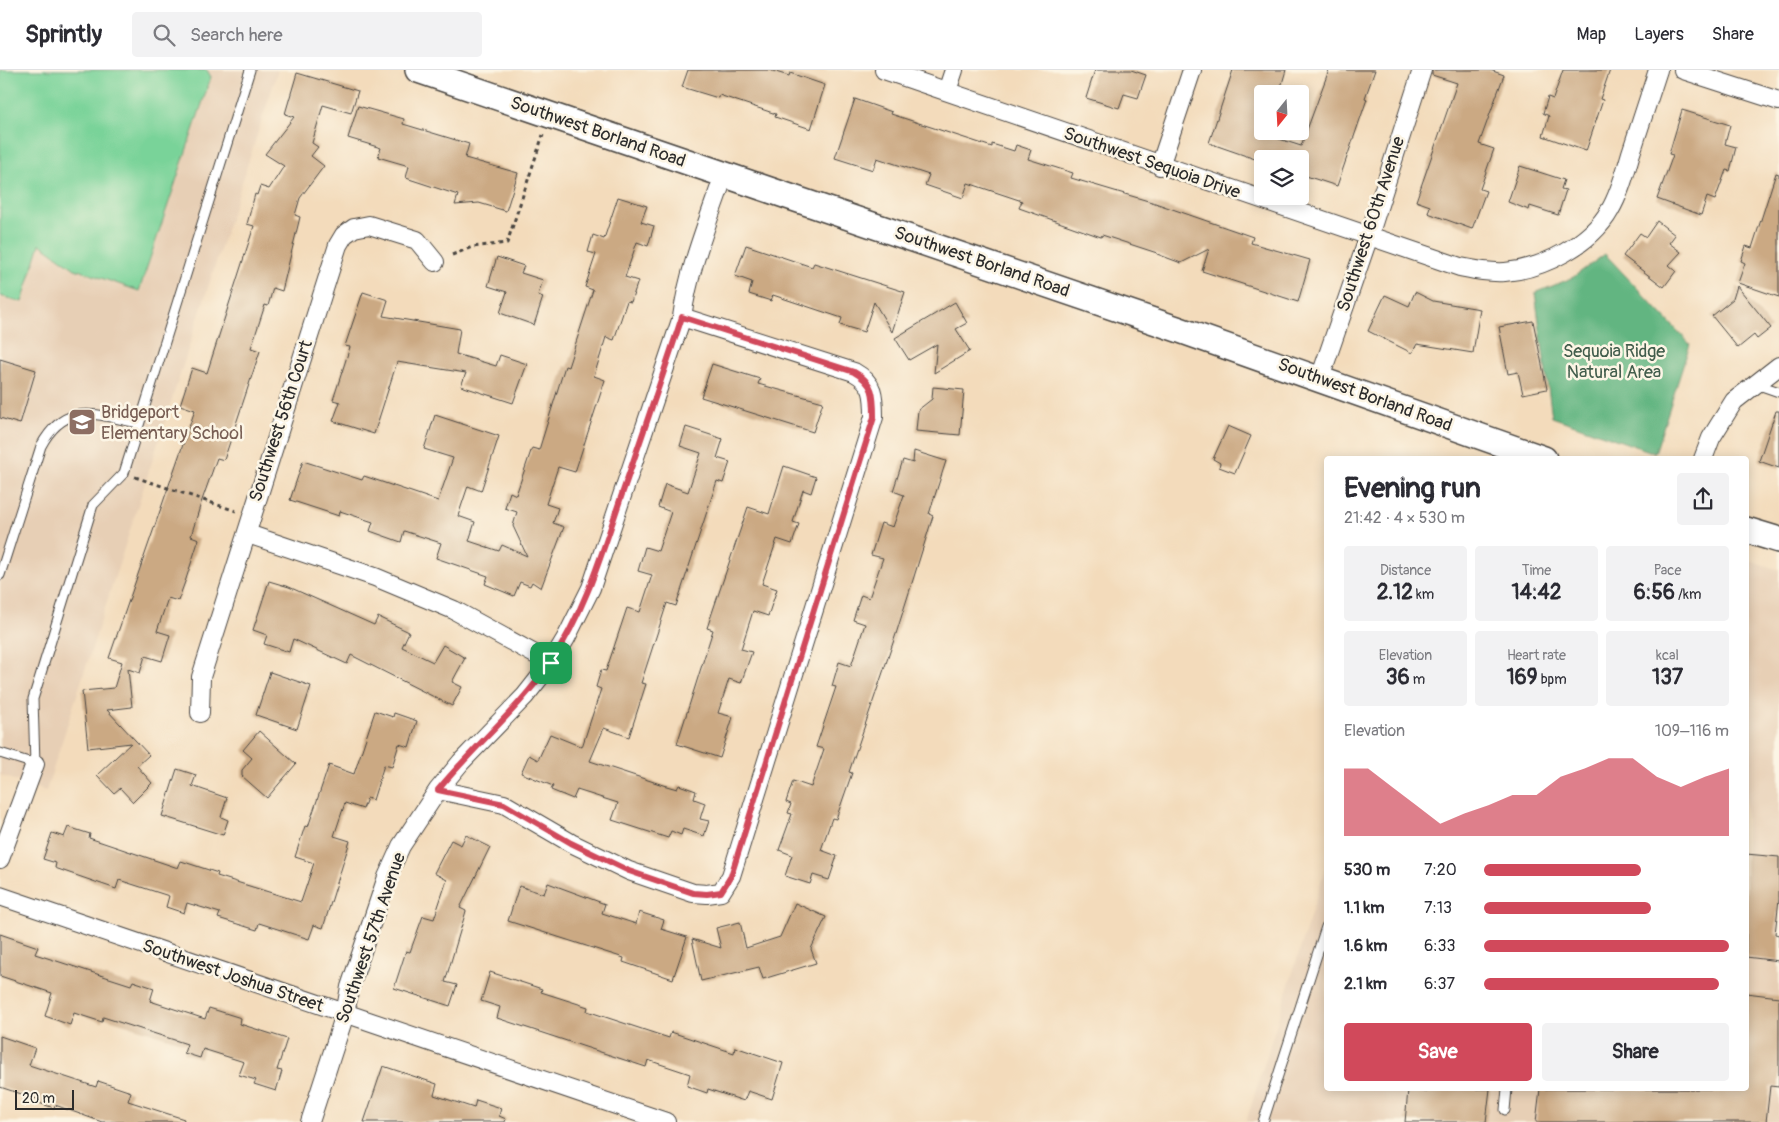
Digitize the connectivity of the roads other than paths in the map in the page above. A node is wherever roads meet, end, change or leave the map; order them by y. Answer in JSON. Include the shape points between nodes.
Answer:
{"nodes":[{"id":1,"x":250,"y":70,"type":"edge"},
{"id":2,"x":418,"y":70,"type":"edge"},
{"id":3,"x":884,"y":70,"type":"edge"},
{"id":4,"x":954,"y":70,"type":"edge"},
{"id":5,"x":1192,"y":70,"type":"edge"},
{"id":6,"x":1422,"y":70,"type":"edge"},
{"id":7,"x":1658,"y":70,"type":"edge"},
{"id":8,"x":1683,"y":70,"type":"edge"},
{"id":9,"x":947,"y":91,"type":"junction"},
{"id":10,"x":1779,"y":101,"type":"edge"},
{"id":11,"x":1160,"y":166,"type":"junction"},
{"id":12,"x":724,"y":175,"type":"junction"},
{"id":13,"x":1369,"y":236,"type":"junction"},
{"id":14,"x":434,"y":262,"type":"road end"},
{"id":15,"x":682,"y":317,"type":"junction"},
{"id":16,"x":1779,"y":366,"type":"edge"},
{"id":17,"x":1320,"y":378,"type":"junction"},
{"id":18,"x":1755,"y":384,"type":"junction"},
{"id":19,"x":1779,"y":392,"type":"edge"},
{"id":20,"x":138,"y":423,"type":"junction"},
{"id":21,"x":1536,"y":456,"type":"edge"},
{"id":22,"x":1704,"y":456,"type":"edge"},
{"id":23,"x":1749,"y":531,"type":"edge"},
{"id":24,"x":248,"y":534,"type":"junction"},
{"id":25,"x":1779,"y":540,"type":"edge"},
{"id":26,"x":0,"y":575,"type":"edge"},
{"id":27,"x":551,"y":663,"type":"junction"},
{"id":28,"x":200,"y":713,"type":"dead end"},
{"id":29,"x":0,"y":753,"type":"edge"},
{"id":30,"x":35,"y":764,"type":"junction"},
{"id":31,"x":438,"y":790,"type":"junction"},
{"id":32,"x":0,"y":859,"type":"edge"},
{"id":33,"x":0,"y":896,"type":"edge"},
{"id":34,"x":1324,"y":940,"type":"edge"},
{"id":35,"x":1322,"y":953,"type":"edge"},
{"id":36,"x":345,"y":1014,"type":"junction"},
{"id":37,"x":1507,"y":1091,"type":"edge"},
{"id":38,"x":1505,"y":1110,"type":"dead end"},
{"id":39,"x":310,"y":1122,"type":"edge"},
{"id":40,"x":666,"y":1122,"type":"edge"},
{"id":41,"x":1263,"y":1122,"type":"edge"}],
"edges":[{"from":1,"to":20,"type":"lane"},
{"from":2,"to":12,"type":"main road","name":"Southwest Borland Road"},
{"from":3,"to":9,"type":"street","name":"Southwest Sequoia Drive"},
{"from":4,"to":9,"type":"street"},
{"from":5,"to":11,"type":"street"},
{"from":6,"to":13,"type":"street","name":"Southwest 60th Avenue"},
{"from":7,"to":13,"type":"street","name":"Southwest Sequoia Drive","via":[[1610,212],[1577,245],[1529,267],[1506,272],[1482,272]]},
{"from":8,"to":10,"type":"street"},
{"from":9,"to":11,"type":"street","name":"Southwest Sequoia Drive"},
{"from":11,"to":13,"type":"street","name":"Southwest Sequoia Drive"},
{"from":12,"to":15,"type":"street","name":"Southwest 57th Avenue","via":[[694,260]]},
{"from":12,"to":17,"type":"main road","name":"Southwest Borland Road"},
{"from":13,"to":17,"type":"street","name":"Southwest 60th Avenue"},
{"from":14,"to":24,"type":"street","name":"Southwest 56th Court","via":[[417,240],[369,225],[354,228],[344,235],[338,245]]},
{"from":15,"to":27,"type":"street","name":"Southwest 57th Avenue","via":[[591,588]]},
{"from":15,"to":31,"type":"street","via":[[854,372],[872,386],[874,395],[874,417],[731,876],[721,892],[693,893],[629,871],[571,843],[504,804]]},
{"from":16,"to":18,"type":"street"},
{"from":17,"to":21,"type":"main road","name":"Southwest Borland Road"},
{"from":18,"to":19,"type":"lane"},
{"from":18,"to":22,"type":"street","via":[[1734,400]]},
{"from":20,"to":26,"type":"lane","via":[[82,413],[62,419],[50,430],[41,446]]},
{"from":20,"to":30,"type":"lane","via":[[124,473],[93,505],[33,699]]},
{"from":23,"to":25,"type":"main road"},
{"from":24,"to":27,"type":"street","via":[[375,577],[454,610]]},
{"from":24,"to":28,"type":"street","name":"Southwest 56th Court","via":[[201,677]]},
{"from":27,"to":31,"type":"street","name":"Southwest 57th Avenue","via":[[525,696]]},
{"from":29,"to":30,"type":"lane"},
{"from":30,"to":32,"type":"street"},
{"from":31,"to":36,"type":"street","name":"Southwest 57th Avenue","via":[[401,846],[387,877],[350,987]]},
{"from":33,"to":36,"type":"street","name":"Southwest Joshua Street"},
{"from":34,"to":35,"type":"lane"},
{"from":35,"to":41,"type":"lane"},
{"from":36,"to":39,"type":"street","name":"Southwest 57th Avenue"},
{"from":36,"to":40,"type":"street","name":"Southwest Joshua Street"},
{"from":37,"to":38,"type":"lane"}]}
